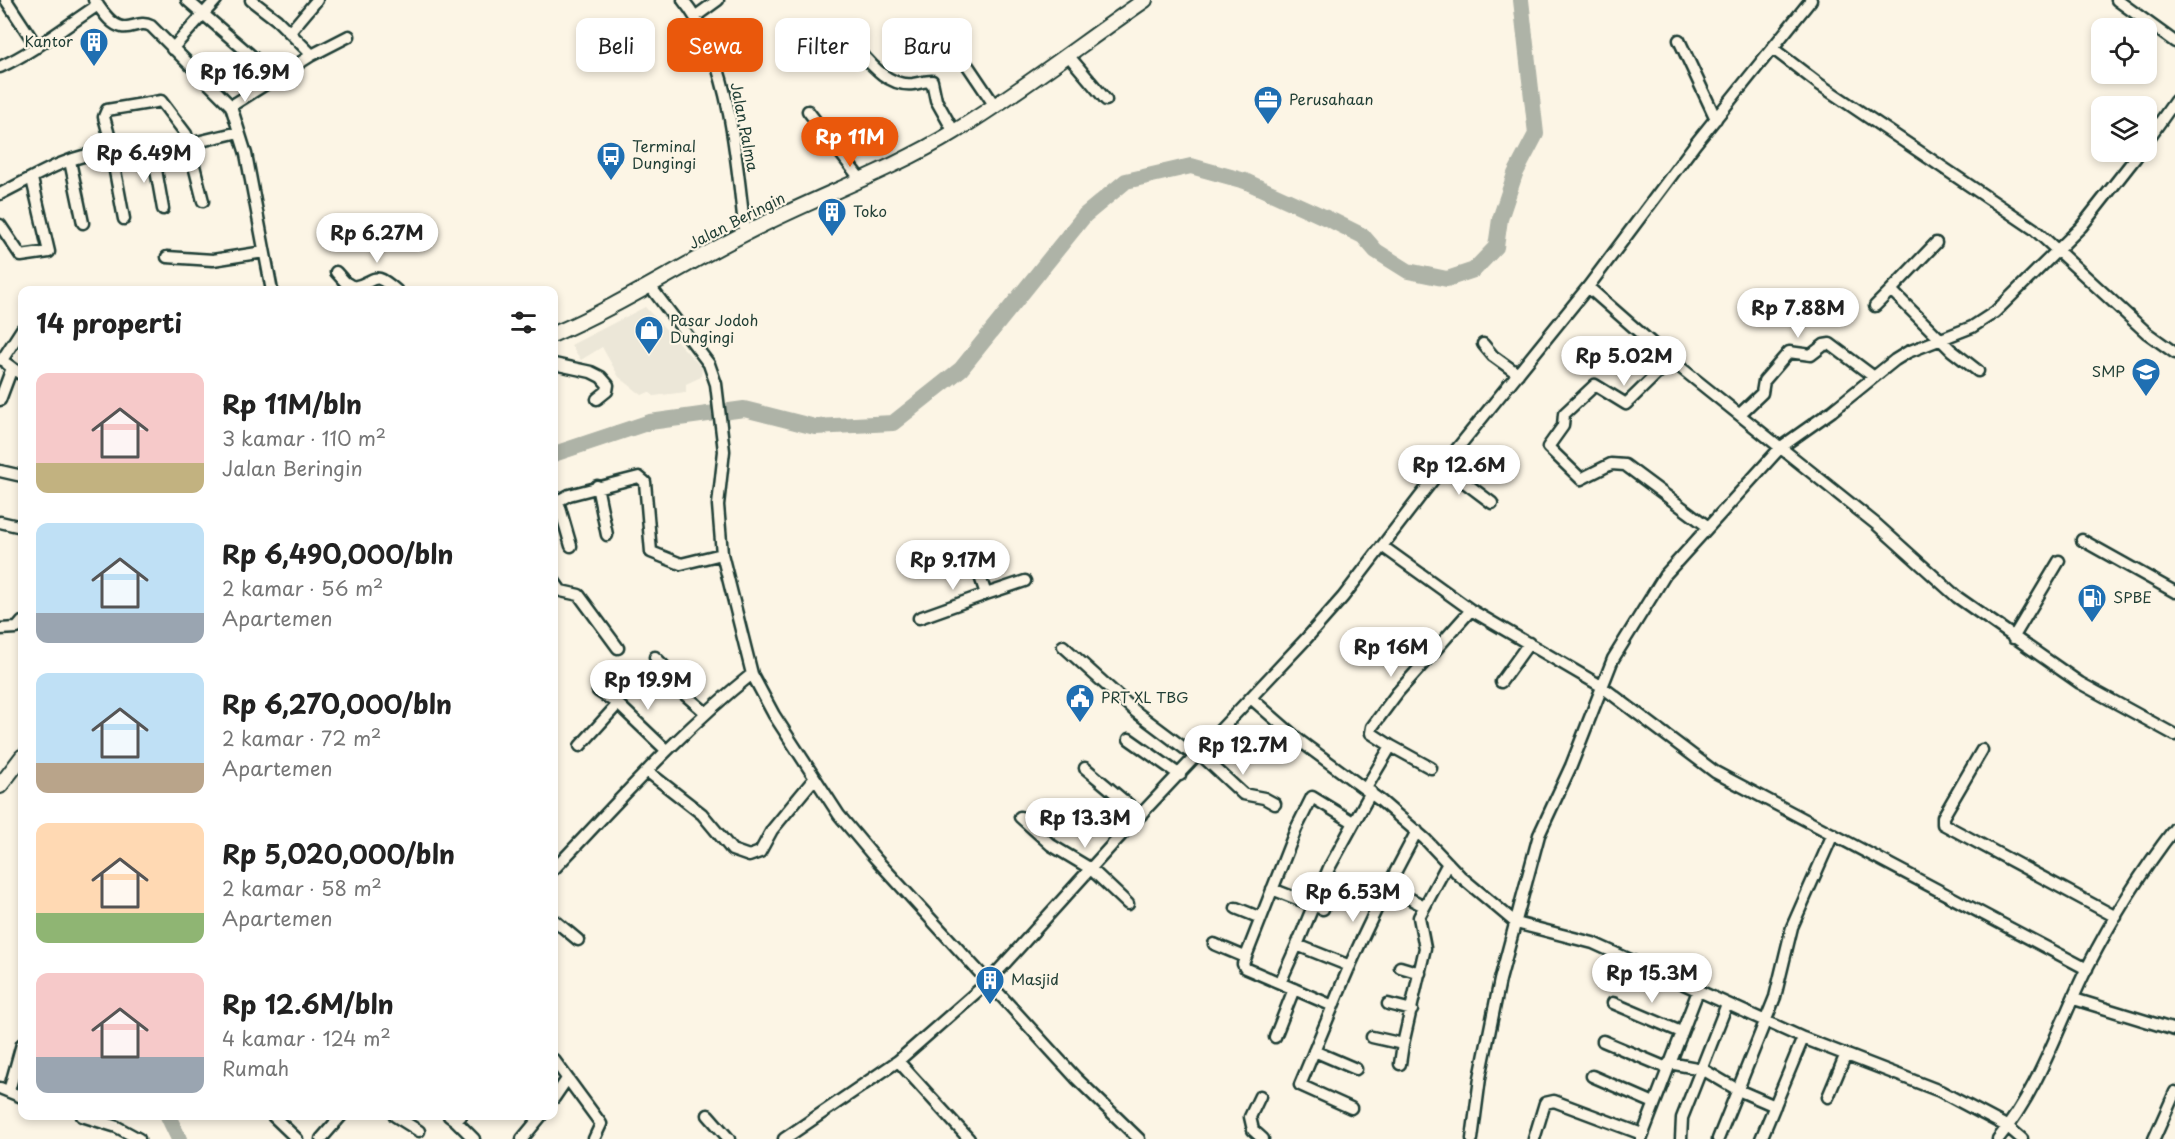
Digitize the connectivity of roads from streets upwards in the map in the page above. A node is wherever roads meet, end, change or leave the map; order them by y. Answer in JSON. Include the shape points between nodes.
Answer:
{"nodes":[{"id":1,"x":6,"y":0,"type":"edge"},
{"id":2,"x":188,"y":0,"type":"edge"},
{"id":3,"x":216,"y":0,"type":"edge"},
{"id":4,"x":317,"y":0,"type":"edge"},
{"id":5,"x":683,"y":0,"type":"edge"},
{"id":6,"x":718,"y":0,"type":"edge"},
{"id":7,"x":1811,"y":0,"type":"edge"},
{"id":8,"x":2118,"y":0,"type":"edge"},
{"id":9,"x":258,"y":2,"type":"edge"},
{"id":10,"x":1136,"y":2,"type":"edge"},
{"id":11,"x":0,"y":3,"type":"edge"},
{"id":12,"x":96,"y":3,"type":"edge"},
{"id":13,"x":206,"y":14,"type":"junction"},
{"id":14,"x":696,"y":16,"type":"junction"},
{"id":15,"x":290,"y":32,"type":"junction"},
{"id":16,"x":349,"y":36,"type":"dead end"},
{"id":17,"x":1679,"y":40,"type":"dead end"},
{"id":18,"x":2175,"y":42,"type":"edge"},
{"id":19,"x":37,"y":47,"type":"junction"},
{"id":20,"x":1772,"y":48,"type":"junction"},
{"id":21,"x":172,"y":50,"type":"junction"},
{"id":22,"x":1068,"y":55,"type":"junction"},
{"id":23,"x":312,"y":56,"type":"junction"},
{"id":24,"x":870,"y":63,"type":"edge"},
{"id":25,"x":0,"y":67,"type":"edge"},
{"id":26,"x":972,"y":72,"type":"edge"},
{"id":27,"x":276,"y":77,"type":"junction"},
{"id":28,"x":1106,"y":100,"type":"dead end"},
{"id":29,"x":2175,"y":101,"type":"edge"},
{"id":30,"x":231,"y":106,"type":"junction"},
{"id":31,"x":995,"y":106,"type":"junction"},
{"id":32,"x":808,"y":111,"type":"dead end"},
{"id":33,"x":1716,"y":119,"type":"junction"},
{"id":34,"x":2157,"y":126,"type":"edge"},
{"id":35,"x":239,"y":132,"type":"junction"},
{"id":36,"x":954,"y":132,"type":"junction"},
{"id":37,"x":189,"y":142,"type":"junction"},
{"id":38,"x":153,"y":153,"type":"junction"},
{"id":39,"x":113,"y":156,"type":"junction"},
{"id":40,"x":70,"y":161,"type":"junction"},
{"id":41,"x":2132,"y":162,"type":"edge"},
{"id":42,"x":32,"y":179,"type":"junction"},
{"id":43,"x":861,"y":180,"type":"junction"},
{"id":44,"x":0,"y":194,"type":"edge"},
{"id":45,"x":203,"y":201,"type":"dead end"},
{"id":46,"x":163,"y":209,"type":"dead end"},
{"id":47,"x":124,"y":219,"type":"dead end"},
{"id":48,"x":84,"y":223,"type":"dead end"},
{"id":49,"x":0,"y":225,"type":"edge"},
{"id":50,"x":745,"y":233,"type":"junction"},
{"id":51,"x":1936,"y":243,"type":"dead end"},
{"id":52,"x":2057,"y":251,"type":"junction"},
{"id":53,"x":264,"y":252,"type":"junction"},
{"id":54,"x":167,"y":257,"type":"dead end"},
{"id":55,"x":336,"y":272,"type":"dead end"},
{"id":56,"x":271,"y":286,"type":"edge"},
{"id":57,"x":352,"y":286,"type":"edge"},
{"id":58,"x":352,"y":286,"type":"edge"},
{"id":59,"x":392,"y":286,"type":"edge"},
{"id":60,"x":650,"y":286,"type":"junction"},
{"id":61,"x":1588,"y":287,"type":"junction"},
{"id":62,"x":1891,"y":290,"type":"junction"},
{"id":63,"x":1875,"y":306,"type":"dead end"},
{"id":64,"x":558,"y":332,"type":"edge"},
{"id":65,"x":18,"y":335,"type":"edge"},
{"id":66,"x":1943,"y":340,"type":"junction"},
{"id":67,"x":1483,"y":344,"type":"dead end"},
{"id":68,"x":2175,"y":353,"type":"edge"},
{"id":69,"x":1,"y":359,"type":"edge"},
{"id":70,"x":1671,"y":360,"type":"junction"},
{"id":71,"x":558,"y":365,"type":"edge"},
{"id":72,"x":12,"y":368,"type":"junction"},
{"id":73,"x":1978,"y":371,"type":"dead end"},
{"id":74,"x":18,"y":372,"type":"edge"},
{"id":75,"x":1518,"y":374,"type":"junction"},
{"id":76,"x":1874,"y":376,"type":"junction"},
{"id":77,"x":597,"y":399,"type":"dead end"},
{"id":78,"x":0,"y":400,"type":"edge"},
{"id":79,"x":1740,"y":414,"type":"junction"},
{"id":80,"x":1780,"y":447,"type":"junction"},
{"id":81,"x":1443,"y":466,"type":"junction"},
{"id":82,"x":0,"y":471,"type":"edge"},
{"id":83,"x":18,"y":475,"type":"edge"},
{"id":84,"x":597,"y":486,"type":"junction"},
{"id":85,"x":558,"y":501,"type":"edge"},
{"id":86,"x":1492,"y":503,"type":"dead end"},
{"id":87,"x":558,"y":508,"type":"edge"},
{"id":88,"x":0,"y":522,"type":"edge"},
{"id":89,"x":18,"y":526,"type":"edge"},
{"id":90,"x":1707,"y":526,"type":"junction"},
{"id":91,"x":607,"y":535,"type":"dead end"},
{"id":92,"x":2082,"y":540,"type":"dead end"},
{"id":93,"x":571,"y":546,"type":"dead end"},
{"id":94,"x":1382,"y":546,"type":"junction"},
{"id":95,"x":722,"y":554,"type":"junction"},
{"id":96,"x":973,"y":556,"type":"dead end"},
{"id":97,"x":2059,"y":561,"type":"dead end"},
{"id":98,"x":1024,"y":581,"type":"dead end"},
{"id":99,"x":558,"y":587,"type":"edge"},
{"id":100,"x":2175,"y":592,"type":"edge"},
{"id":101,"x":986,"y":594,"type":"junction"},
{"id":102,"x":1471,"y":610,"type":"junction"},
{"id":103,"x":919,"y":618,"type":"dead end"},
{"id":104,"x":18,"y":627,"type":"edge"},
{"id":105,"x":0,"y":629,"type":"edge"},
{"id":106,"x":2013,"y":638,"type":"junction"},
{"id":107,"x":1529,"y":643,"type":"junction"},
{"id":108,"x":1063,"y":646,"type":"dead end"},
{"id":109,"x":618,"y":648,"type":"dead end"},
{"id":110,"x":655,"y":657,"type":"dead end"},
{"id":111,"x":752,"y":674,"type":"junction"},
{"id":112,"x":1502,"y":682,"type":"dead end"},
{"id":113,"x":1601,"y":686,"type":"junction"},
{"id":114,"x":598,"y":691,"type":"dead end"},
{"id":115,"x":1252,"y":699,"type":"junction"},
{"id":116,"x":618,"y":704,"type":"junction"},
{"id":117,"x":705,"y":712,"type":"junction"},
{"id":118,"x":2175,"y":735,"type":"edge"},
{"id":119,"x":1129,"y":739,"type":"dead end"},
{"id":120,"x":580,"y":746,"type":"dead end"},
{"id":121,"x":1391,"y":746,"type":"junction"},
{"id":122,"x":666,"y":750,"type":"junction"},
{"id":123,"x":1982,"y":750,"type":"dead end"},
{"id":124,"x":1198,"y":756,"type":"junction"},
{"id":125,"x":18,"y":762,"type":"edge"},
{"id":126,"x":1085,"y":768,"type":"dead end"},
{"id":127,"x":1431,"y":768,"type":"dead end"},
{"id":128,"x":647,"y":771,"type":"junction"},
{"id":129,"x":1180,"y":775,"type":"junction"},
{"id":130,"x":814,"y":779,"type":"junction"},
{"id":131,"x":0,"y":786,"type":"edge"},
{"id":132,"x":1366,"y":796,"type":"junction"},
{"id":133,"x":1275,"y":804,"type":"dead end"},
{"id":134,"x":1141,"y":815,"type":"junction"},
{"id":135,"x":1020,"y":817,"type":"dead end"},
{"id":136,"x":1353,"y":822,"type":"junction"},
{"id":137,"x":2175,"y":828,"type":"edge"},
{"id":138,"x":1417,"y":831,"type":"junction"},
{"id":139,"x":1833,"y":834,"type":"junction"},
{"id":140,"x":1448,"y":863,"type":"junction"},
{"id":141,"x":558,"y":864,"type":"edge"},
{"id":142,"x":1090,"y":869,"type":"junction"},
{"id":143,"x":1388,"y":886,"type":"junction"},
{"id":144,"x":1272,"y":889,"type":"junction"},
{"id":145,"x":1128,"y":904,"type":"dead end"},
{"id":146,"x":1424,"y":906,"type":"junction"},
{"id":147,"x":1318,"y":907,"type":"junction"},
{"id":148,"x":1236,"y":908,"type":"dead end"},
{"id":149,"x":2116,"y":917,"type":"junction"},
{"id":150,"x":1261,"y":918,"type":"junction"},
{"id":151,"x":558,"y":923,"type":"edge"},
{"id":152,"x":1516,"y":923,"type":"junction"},
{"id":153,"x":578,"y":940,"type":"dead end"},
{"id":154,"x":1214,"y":944,"type":"dead end"},
{"id":155,"x":1297,"y":945,"type":"junction"},
{"id":156,"x":1245,"y":957,"type":"junction"},
{"id":157,"x":1350,"y":966,"type":"junction"},
{"id":158,"x":1400,"y":967,"type":"dead end"},
{"id":159,"x":2086,"y":969,"type":"junction"},
{"id":160,"x":1420,"y":973,"type":"junction"},
{"id":161,"x":988,"y":982,"type":"junction"},
{"id":162,"x":1280,"y":983,"type":"junction"},
{"id":163,"x":1294,"y":989,"type":"junction"},
{"id":164,"x":1698,"y":991,"type":"junction"},
{"id":165,"x":2074,"y":999,"type":"junction"},
{"id":166,"x":1615,"y":1002,"type":"dead end"},
{"id":167,"x":1388,"y":1004,"type":"dead end"},
{"id":168,"x":1726,"y":1004,"type":"junction"},
{"id":169,"x":1333,"y":1005,"type":"junction"},
{"id":170,"x":1412,"y":1010,"type":"junction"},
{"id":171,"x":1765,"y":1020,"type":"junction"},
{"id":172,"x":2175,"y":1030,"type":"edge"},
{"id":173,"x":1681,"y":1032,"type":"junction"},
{"id":174,"x":1275,"y":1036,"type":"dead end"},
{"id":175,"x":1372,"y":1036,"type":"dead end"},
{"id":176,"x":1803,"y":1038,"type":"junction"},
{"id":177,"x":1606,"y":1040,"type":"dead end"},
{"id":178,"x":1404,"y":1044,"type":"junction"},
{"id":179,"x":1314,"y":1051,"type":"junction"},
{"id":180,"x":18,"y":1054,"type":"edge"},
{"id":181,"x":1846,"y":1054,"type":"junction"},
{"id":182,"x":898,"y":1060,"type":"junction"},
{"id":183,"x":1400,"y":1064,"type":"dead end"},
{"id":184,"x":1668,"y":1065,"type":"junction"},
{"id":185,"x":558,"y":1066,"type":"edge"},
{"id":186,"x":1356,"y":1069,"type":"dead end"},
{"id":187,"x":1701,"y":1072,"type":"junction"},
{"id":188,"x":1594,"y":1076,"type":"dead end"},
{"id":189,"x":567,"y":1079,"type":"junction"},
{"id":190,"x":4,"y":1089,"type":"edge"},
{"id":191,"x":1738,"y":1090,"type":"junction"},
{"id":192,"x":558,"y":1092,"type":"edge"},
{"id":193,"x":2175,"y":1092,"type":"edge"},
{"id":194,"x":18,"y":1095,"type":"edge"},
{"id":195,"x":1260,"y":1096,"type":"dead end"},
{"id":196,"x":1828,"y":1097,"type":"dead end"},
{"id":197,"x":1654,"y":1103,"type":"junction"},
{"id":198,"x":1775,"y":1106,"type":"junction"},
{"id":199,"x":1351,"y":1108,"type":"dead end"},
{"id":200,"x":708,"y":1115,"type":"dead end"},
{"id":201,"x":95,"y":1120,"type":"edge"},
{"id":202,"x":277,"y":1120,"type":"edge"},
{"id":203,"x":338,"y":1120,"type":"edge"},
{"id":204,"x":402,"y":1120,"type":"edge"},
{"id":205,"x":457,"y":1120,"type":"edge"},
{"id":206,"x":538,"y":1120,"type":"edge"},
{"id":207,"x":2008,"y":1127,"type":"junction"},
{"id":208,"x":419,"y":1131,"type":"dead end"},
{"id":209,"x":1642,"y":1136,"type":"edge"},
{"id":210,"x":790,"y":1138,"type":"edge"},
{"id":211,"x":1536,"y":1138,"type":"edge"},
{"id":212,"x":138,"y":1139,"type":"edge"},
{"id":213,"x":297,"y":1139,"type":"edge"},
{"id":214,"x":321,"y":1139,"type":"edge"},
{"id":215,"x":474,"y":1139,"type":"edge"},
{"id":216,"x":522,"y":1139,"type":"edge"},
{"id":217,"x":594,"y":1139,"type":"edge"},
{"id":218,"x":729,"y":1139,"type":"edge"},
{"id":219,"x":969,"y":1139,"type":"edge"},
{"id":220,"x":1139,"y":1139,"type":"edge"},
{"id":221,"x":1263,"y":1139,"type":"edge"},
{"id":222,"x":1472,"y":1139,"type":"edge"},
{"id":223,"x":1681,"y":1139,"type":"edge"},
{"id":224,"x":1718,"y":1139,"type":"edge"},
{"id":225,"x":1761,"y":1139,"type":"edge"},
{"id":226,"x":1998,"y":1139,"type":"edge"},
{"id":227,"x":2022,"y":1139,"type":"edge"},
{"id":228,"x":2154,"y":1139,"type":"edge"}],
"edges":[{"from":1,"to":11,"type":"street"},
{"from":1,"to":19,"type":"street"},
{"from":2,"to":13,"type":"street"},
{"from":3,"to":13,"type":"street"},
{"from":4,"to":15,"type":"street"},
{"from":5,"to":14,"type":"street","name":"Jalan Palma"},
{"from":6,"to":14,"type":"street"},
{"from":7,"to":20,"type":"street"},
{"from":8,"to":18,"type":"street"},
{"from":9,"to":15,"type":"street"},
{"from":10,"to":22,"type":"street","name":"Jalan Beringin"},
{"from":12,"to":19,"type":"street"},
{"from":12,"to":21,"type":"street","via":[[120,27],[147,23]]},
{"from":13,"to":21,"type":"street"},
{"from":13,"to":27,"type":"street"},
{"from":14,"to":50,"type":"street","name":"Jalan Palma","via":[[715,61],[726,107]]},
{"from":15,"to":23,"type":"street"},
{"from":16,"to":23,"type":"street"},
{"from":17,"to":33,"type":"street"},
{"from":19,"to":25,"type":"street"},
{"from":20,"to":33,"type":"street"},
{"from":20,"to":52,"type":"street","via":[[2034,229]]},
{"from":21,"to":30,"type":"street"},
{"from":22,"to":28,"type":"street"},
{"from":22,"to":31,"type":"street","name":"Jalan Beringin"},
{"from":23,"to":27,"type":"street"},
{"from":24,"to":36,"type":"street","via":[[894,82],[911,85],[932,81],[936,100]]},
{"from":26,"to":31,"type":"street"},
{"from":27,"to":30,"type":"street"},
{"from":29,"to":34,"type":"street"},
{"from":30,"to":35,"type":"street"},
{"from":31,"to":36,"type":"street","name":"Jalan Beringin"},
{"from":32,"to":43,"type":"street"},
{"from":33,"to":61,"type":"street"},
{"from":35,"to":37,"type":"street"},
{"from":35,"to":53,"type":"street"},
{"from":36,"to":43,"type":"street","name":"Jalan Beringin"},
{"from":37,"to":38,"type":"street"},
{"from":37,"to":39,"type":"street","via":[[162,101],[124,106],[105,112]]},
{"from":37,"to":45,"type":"street"},
{"from":38,"to":39,"type":"street","via":[[124,159]]},
{"from":38,"to":46,"type":"street"},
{"from":39,"to":40,"type":"street","via":[[102,153]]},
{"from":39,"to":47,"type":"street"},
{"from":40,"to":42,"type":"street"},
{"from":40,"to":48,"type":"street"},
{"from":41,"to":52,"type":"street"},
{"from":42,"to":44,"type":"street"},
{"from":42,"to":49,"type":"street","via":[[49,252],[21,256]]},
{"from":43,"to":50,"type":"street","name":"Jalan Beringin"},
{"from":50,"to":60,"type":"street","name":"Jalan Beringin"},
{"from":51,"to":62,"type":"street"},
{"from":52,"to":66,"type":"street","via":[[1985,319]]},
{"from":52,"to":68,"type":"street","via":[[2147,333]]},
{"from":53,"to":54,"type":"street","via":[[213,260]]},
{"from":53,"to":56,"type":"street"},
{"from":55,"to":58,"type":"street"},
{"from":57,"to":59,"type":"street","via":[[375,278]]},
{"from":60,"to":64,"type":"street","name":"Jalan Beringin"},
{"from":60,"to":95,"type":"street","via":[[709,364],[716,384],[724,451],[718,495]]},
{"from":61,"to":70,"type":"street"},
{"from":61,"to":75,"type":"street"},
{"from":62,"to":63,"type":"street"},
{"from":62,"to":66,"type":"street"},
{"from":65,"to":69,"type":"street"},
{"from":66,"to":73,"type":"street"},
{"from":66,"to":76,"type":"street","via":[[1908,352]]},
{"from":67,"to":75,"type":"street"},
{"from":69,"to":72,"type":"street"},
{"from":70,"to":79,"type":"street"},
{"from":70,"to":90,"type":"street","via":[[1626,404],[1595,385],[1564,414],[1563,426],[1548,447],[1581,479],[1611,464],[1628,466]]},
{"from":71,"to":77,"type":"street","via":[[601,377],[608,385],[607,391]]},
{"from":72,"to":74,"type":"street"},
{"from":72,"to":78,"type":"street"},
{"from":75,"to":81,"type":"street"},
{"from":76,"to":79,"type":"street","via":[[1830,344],[1811,355],[1790,352],[1764,381],[1762,393]]},
{"from":76,"to":80,"type":"street"},
{"from":79,"to":80,"type":"street"},
{"from":80,"to":90,"type":"street"},
{"from":80,"to":106,"type":"street","via":[[1876,524],[1957,597]]},
{"from":81,"to":86,"type":"street"},
{"from":81,"to":94,"type":"street"},
{"from":82,"to":83,"type":"street"},
{"from":84,"to":85,"type":"street"},
{"from":84,"to":91,"type":"street"},
{"from":84,"to":95,"type":"street","via":[[639,477],[645,483],[651,552],[681,564]]},
{"from":87,"to":93,"type":"street"},
{"from":88,"to":89,"type":"street"},
{"from":90,"to":113,"type":"street","via":[[1665,575],[1613,658]]},
{"from":92,"to":100,"type":"street"},
{"from":94,"to":102,"type":"street"},
{"from":94,"to":115,"type":"street","via":[[1343,597]]},
{"from":95,"to":111,"type":"street"},
{"from":96,"to":101,"type":"street"},
{"from":97,"to":106,"type":"street"},
{"from":98,"to":101,"type":"street"},
{"from":99,"to":109,"type":"street","via":[[561,591],[579,594]]},
{"from":101,"to":103,"type":"street"},
{"from":102,"to":107,"type":"street"},
{"from":102,"to":121,"type":"street","via":[[1372,727],[1371,733]]},
{"from":104,"to":105,"type":"street"},
{"from":106,"to":118,"type":"street","via":[[2080,683]]},
{"from":107,"to":112,"type":"street"},
{"from":107,"to":113,"type":"street"},
{"from":108,"to":124,"type":"street","via":[[1136,712]]},
{"from":110,"to":117,"type":"street","via":[[677,679],[682,692]]},
{"from":111,"to":117,"type":"street"},
{"from":111,"to":130,"type":"street"},
{"from":113,"to":139,"type":"street","via":[[1715,772]]},
{"from":113,"to":152,"type":"street","via":[[1571,766],[1539,835]]},
{"from":114,"to":116,"type":"street"},
{"from":115,"to":124,"type":"street"},
{"from":115,"to":132,"type":"street"},
{"from":116,"to":120,"type":"street"},
{"from":116,"to":122,"type":"street"},
{"from":117,"to":122,"type":"street"},
{"from":119,"to":129,"type":"street"},
{"from":121,"to":127,"type":"street"},
{"from":121,"to":132,"type":"street"},
{"from":122,"to":128,"type":"street"},
{"from":123,"to":149,"type":"street","via":[[1943,817],[1943,824]]},
{"from":124,"to":129,"type":"street"},
{"from":124,"to":133,"type":"street","via":[[1243,794]]},
{"from":125,"to":131,"type":"street"},
{"from":126,"to":134,"type":"street"},
{"from":128,"to":130,"type":"street","via":[[702,814],[732,850],[749,856],[760,852],[772,830]]},
{"from":128,"to":141,"type":"street"},
{"from":129,"to":134,"type":"street"},
{"from":130,"to":161,"type":"street","via":[[875,858]]},
{"from":132,"to":136,"type":"street"},
{"from":132,"to":138,"type":"street"},
{"from":134,"to":142,"type":"street"},
{"from":135,"to":142,"type":"street","via":[[1051,845]]},
{"from":136,"to":144,"type":"street","via":[[1312,797]]},
{"from":136,"to":147,"type":"street"},
{"from":137,"to":149,"type":"street"},
{"from":138,"to":140,"type":"street"},
{"from":138,"to":143,"type":"street"},
{"from":139,"to":159,"type":"street"},
{"from":139,"to":171,"type":"street","via":[[1792,927],[1782,974]]},
{"from":140,"to":146,"type":"street"},
{"from":140,"to":152,"type":"street"},
{"from":142,"to":145,"type":"street"},
{"from":142,"to":161,"type":"street"},
{"from":143,"to":146,"type":"street"},
{"from":143,"to":157,"type":"street"},
{"from":144,"to":147,"type":"street"},
{"from":144,"to":150,"type":"street"},
{"from":146,"to":160,"type":"street","via":[[1419,921],[1425,939]]},
{"from":147,"to":155,"type":"street"},
{"from":148,"to":150,"type":"street"},
{"from":149,"to":159,"type":"street"},
{"from":150,"to":156,"type":"street"},
{"from":151,"to":153,"type":"street"},
{"from":152,"to":164,"type":"street","via":[[1593,943]]},
{"from":152,"to":222,"type":"street","via":[[1491,1021]]},
{"from":154,"to":156,"type":"street"},
{"from":155,"to":157,"type":"street"},
{"from":155,"to":162,"type":"street"},
{"from":156,"to":162,"type":"street","via":[[1245,968]]},
{"from":157,"to":169,"type":"street"},
{"from":158,"to":160,"type":"street"},
{"from":159,"to":165,"type":"street"},
{"from":160,"to":170,"type":"street"},
{"from":161,"to":182,"type":"street"},
{"from":161,"to":220,"type":"street","via":[[1076,1078]]},
{"from":162,"to":163,"type":"street"},
{"from":163,"to":169,"type":"street"},
{"from":163,"to":174,"type":"street"},
{"from":164,"to":168,"type":"street"},
{"from":164,"to":173,"type":"street"},
{"from":165,"to":172,"type":"street"},
{"from":165,"to":207,"type":"street"},
{"from":166,"to":173,"type":"street"},
{"from":167,"to":170,"type":"street"},
{"from":168,"to":171,"type":"street"},
{"from":168,"to":187,"type":"street"},
{"from":169,"to":179,"type":"street"},
{"from":170,"to":178,"type":"street"},
{"from":171,"to":176,"type":"street"},
{"from":171,"to":191,"type":"street"},
{"from":173,"to":184,"type":"street"},
{"from":175,"to":178,"type":"street"},
{"from":176,"to":181,"type":"street"},
{"from":176,"to":198,"type":"street"},
{"from":176,"to":207,"type":"street"},
{"from":177,"to":184,"type":"street"},
{"from":178,"to":183,"type":"street"},
{"from":179,"to":186,"type":"street"},
{"from":179,"to":199,"type":"street","via":[[1300,1086]]},
{"from":180,"to":190,"type":"street"},
{"from":181,"to":196,"type":"street"},
{"from":181,"to":207,"type":"street","via":[[1940,1092]]},
{"from":182,"to":210,"type":"street"},
{"from":182,"to":219,"type":"street"},
{"from":184,"to":187,"type":"street"},
{"from":184,"to":197,"type":"street"},
{"from":185,"to":189,"type":"street"},
{"from":187,"to":191,"type":"street"},
{"from":187,"to":223,"type":"street","via":[[1682,1118]]},
{"from":188,"to":197,"type":"street"},
{"from":189,"to":192,"type":"street"},
{"from":189,"to":217,"type":"street","via":[[601,1124]]},
{"from":190,"to":194,"type":"street"},
{"from":191,"to":198,"type":"street"},
{"from":191,"to":224,"type":"street"},
{"from":193,"to":228,"type":"street"},
{"from":195,"to":221,"type":"street","via":[[1250,1117],[1253,1130]]},
{"from":197,"to":209,"type":"street"},
{"from":198,"to":225,"type":"street"},
{"from":200,"to":218,"type":"street"},
{"from":201,"to":212,"type":"street"},
{"from":202,"to":213,"type":"street"},
{"from":203,"to":214,"type":"street"},
{"from":204,"to":208,"type":"street"},
{"from":205,"to":215,"type":"street"},
{"from":206,"to":216,"type":"street"},
{"from":207,"to":226,"type":"street"},
{"from":207,"to":227,"type":"street"},
{"from":209,"to":211,"type":"street","via":[[1554,1101],[1542,1108]]}]}
